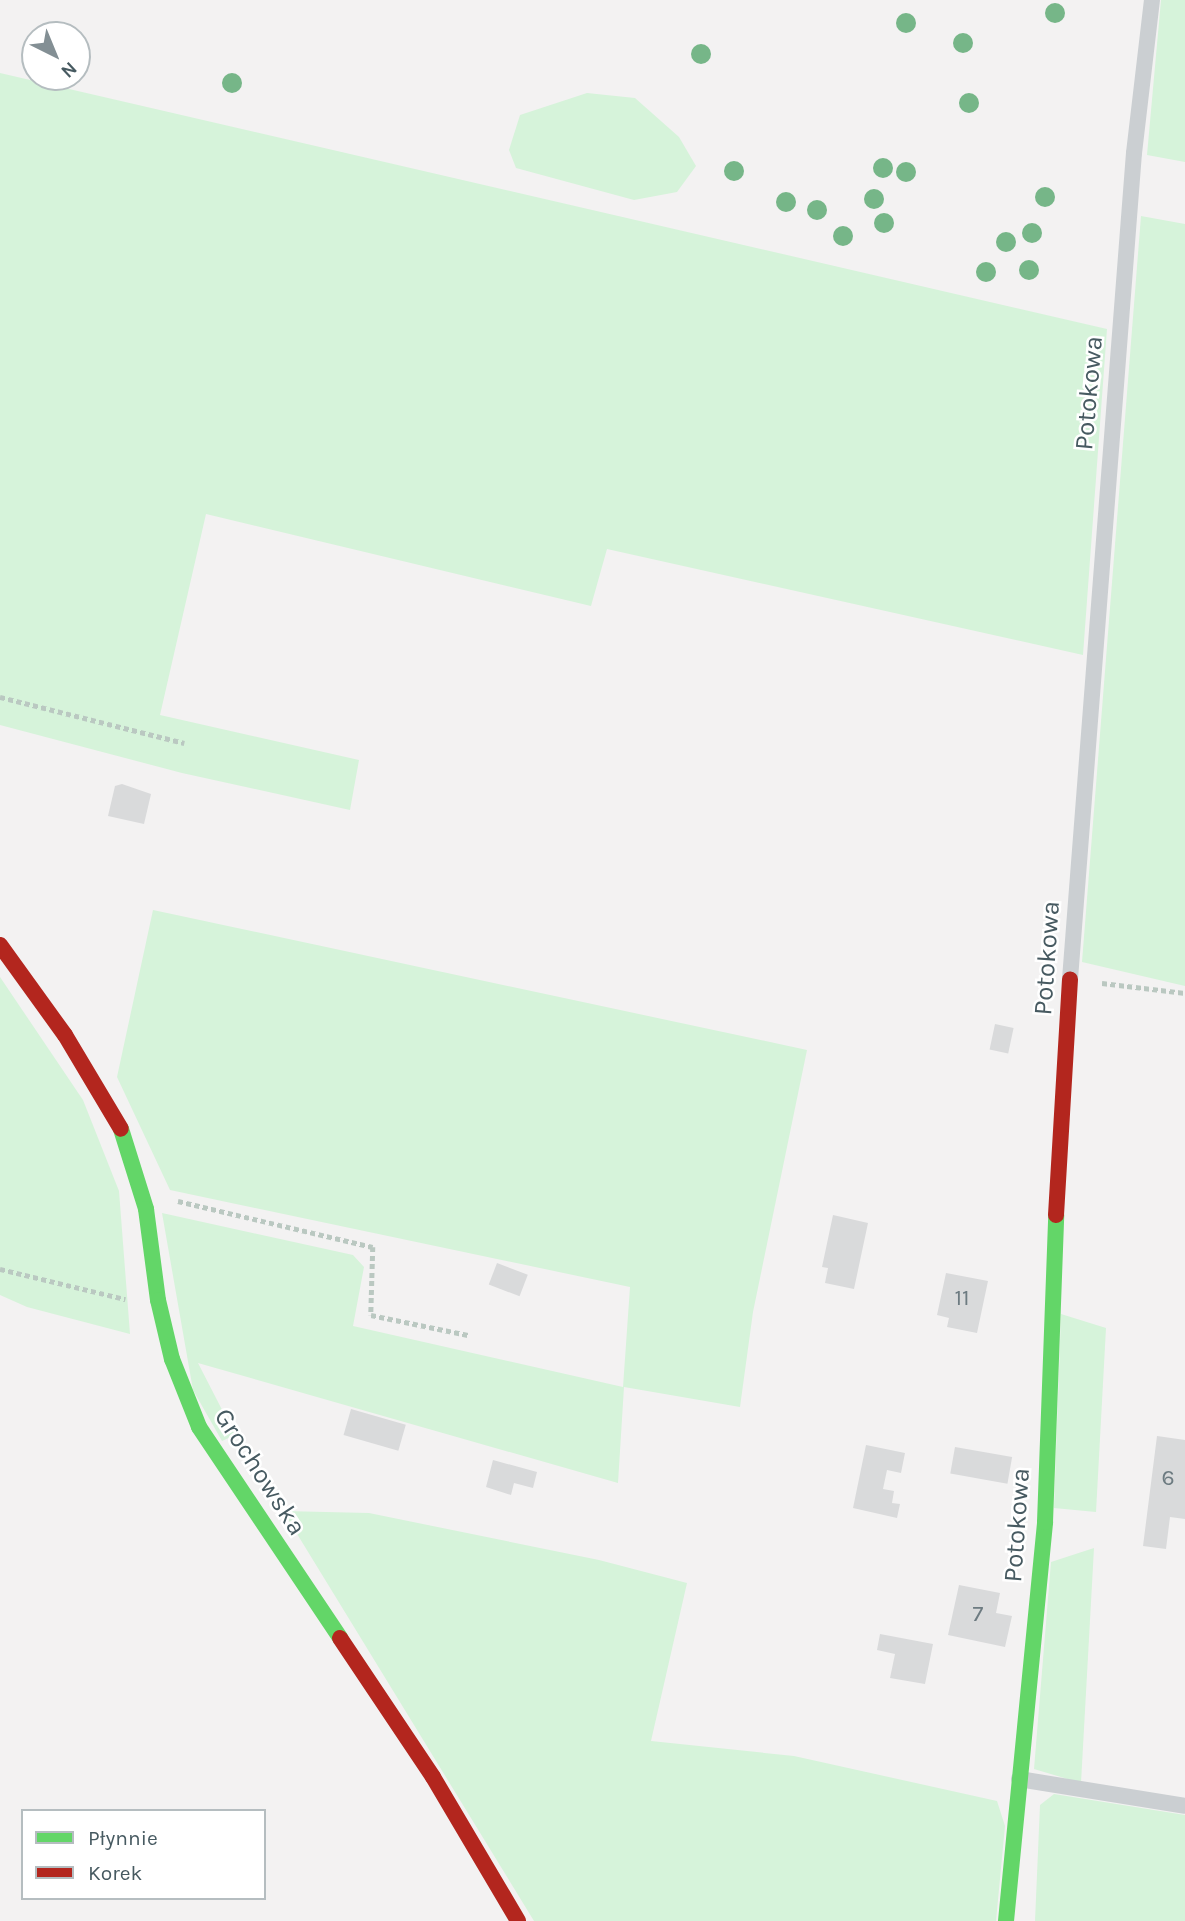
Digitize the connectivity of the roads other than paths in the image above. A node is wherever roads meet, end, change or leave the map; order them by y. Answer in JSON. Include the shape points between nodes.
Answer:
{"nodes":[{"id":1,"x":1152,"y":0,"type":"edge"},
{"id":2,"x":0,"y":945,"type":"edge"},
{"id":3,"x":1069,"y":979,"type":"joint"},
{"id":4,"x":1019,"y":1779,"type":"junction"},
{"id":5,"x":1185,"y":1806,"type":"edge"},
{"id":6,"x":518,"y":1921,"type":"edge"},
{"id":7,"x":1006,"y":1921,"type":"edge"}],
"edges":[{"from":1,"to":3,"type":"lane","name":"Potokowa","via":[[1128,221]]},
{"from":2,"to":6,"type":"street","name":"Grochowska","via":[[98,1086],[127,1138],[146,1209],[158,1300],[172,1359],[199,1427],[433,1777]]},
{"from":3,"to":4,"type":"street","name":"Potokowa","via":[[1049,1337],[1045,1521]]},
{"from":4,"to":5,"type":"lane"},
{"from":4,"to":7,"type":"street","name":"Potokowa"}]}
